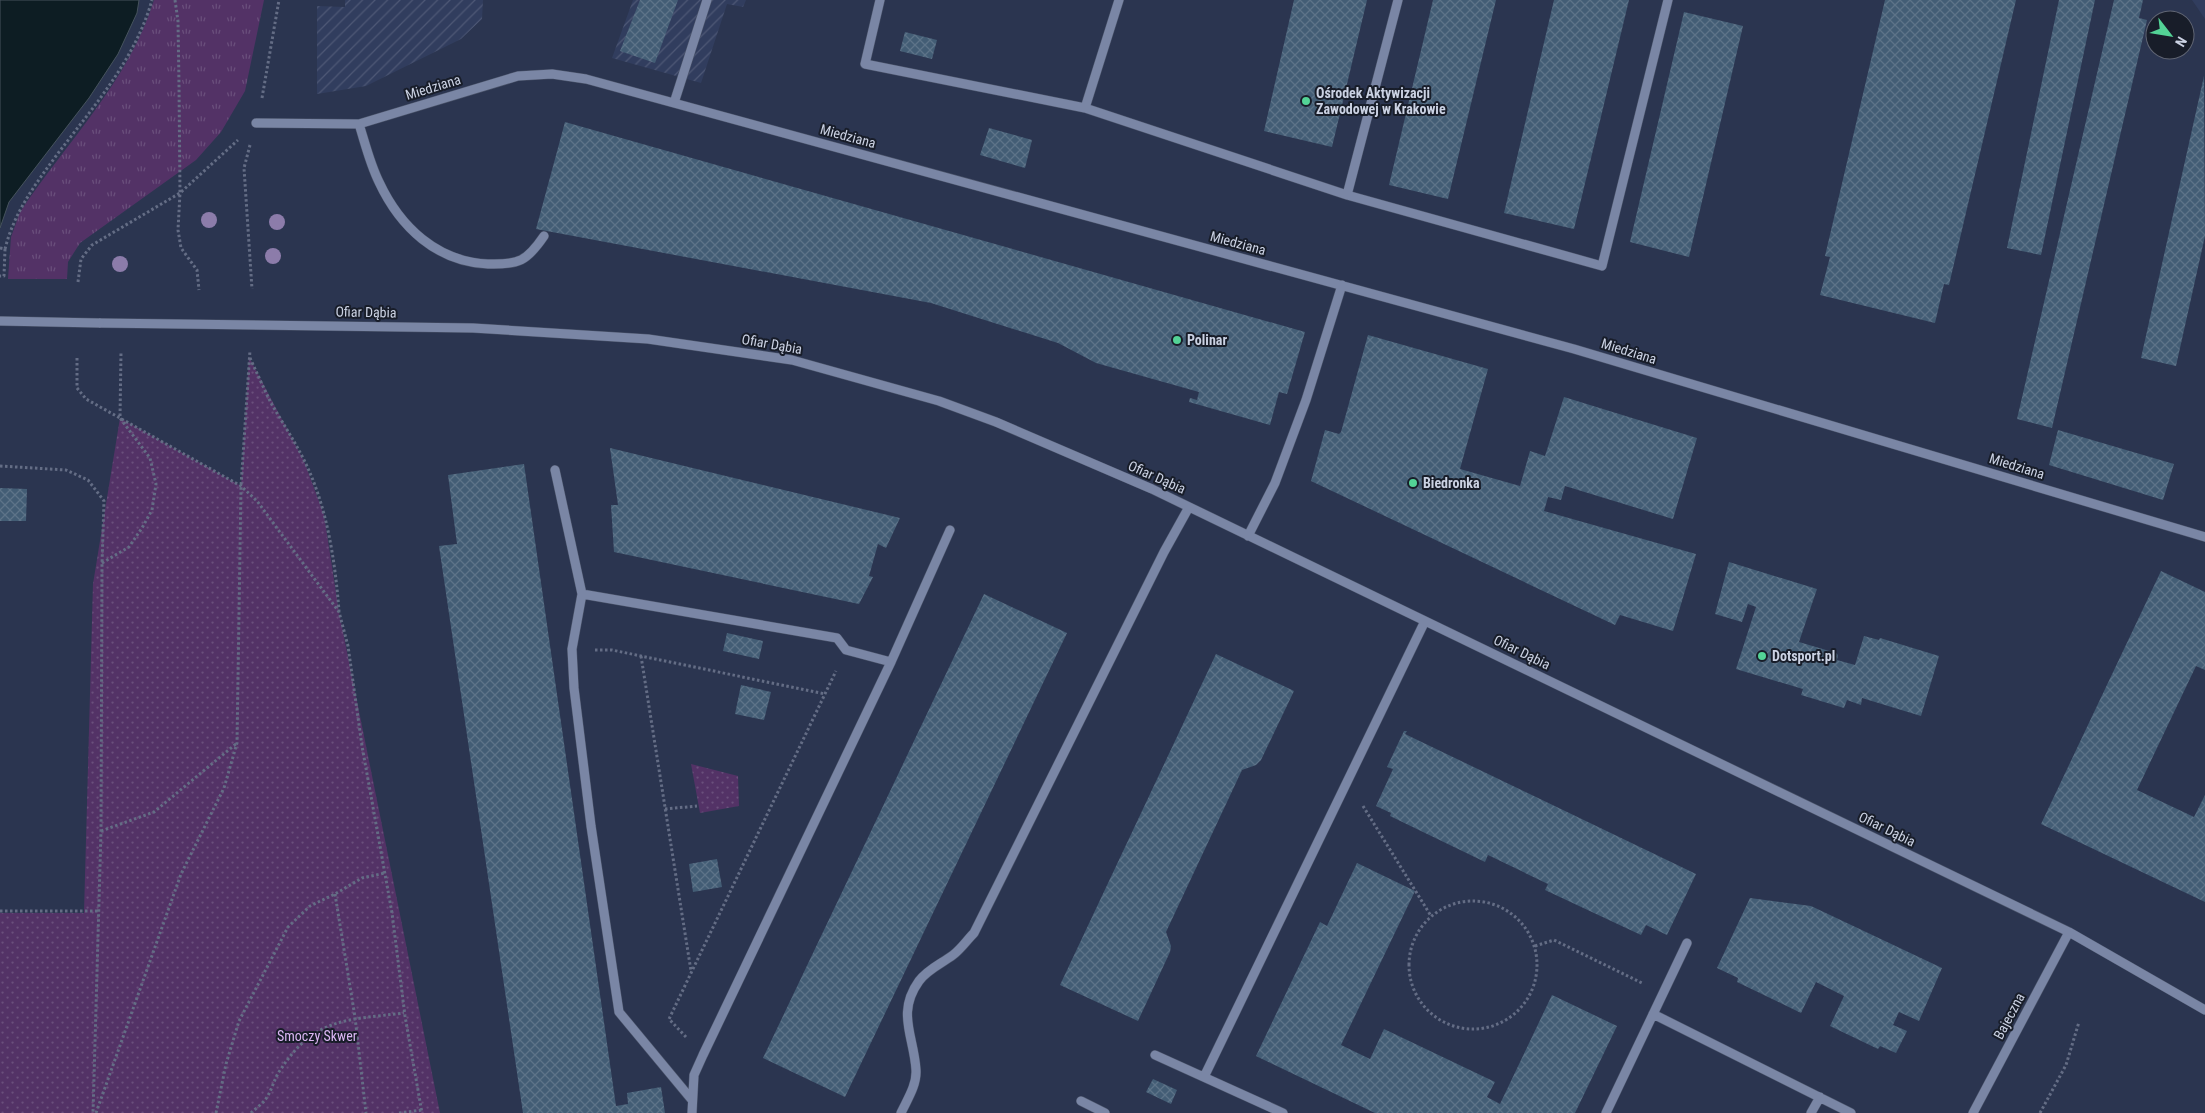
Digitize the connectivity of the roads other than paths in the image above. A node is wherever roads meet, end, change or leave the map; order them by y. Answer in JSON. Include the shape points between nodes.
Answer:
{"nodes":[{"id":1,"x":707,"y":0,"type":"edge"},
{"id":2,"x":880,"y":0,"type":"edge"},
{"id":3,"x":1120,"y":0,"type":"edge"},
{"id":4,"x":1398,"y":0,"type":"edge"},
{"id":5,"x":1668,"y":0,"type":"edge"},
{"id":6,"x":674,"y":103,"type":"junction"},
{"id":7,"x":1085,"y":108,"type":"junction"},
{"id":8,"x":256,"y":123,"type":"road end"},
{"id":9,"x":359,"y":124,"type":"junction"},
{"id":10,"x":1347,"y":195,"type":"junction"},
{"id":11,"x":544,"y":236,"type":"dead end"},
{"id":12,"x":1342,"y":285,"type":"junction"},
{"id":13,"x":0,"y":321,"type":"edge"},
{"id":14,"x":555,"y":470,"type":"dead end"},
{"id":15,"x":1189,"y":507,"type":"junction"},
{"id":16,"x":950,"y":530,"type":"dead end"},
{"id":17,"x":1248,"y":536,"type":"junction"},
{"id":18,"x":2205,"y":537,"type":"edge"},
{"id":19,"x":582,"y":594,"type":"junction"},
{"id":20,"x":1426,"y":621,"type":"junction"},
{"id":21,"x":891,"y":662,"type":"junction"},
{"id":22,"x":2069,"y":932,"type":"junction"},
{"id":23,"x":1687,"y":943,"type":"dead end"},
{"id":24,"x":2205,"y":1010,"type":"edge"},
{"id":25,"x":1654,"y":1014,"type":"junction"},
{"id":26,"x":1155,"y":1055,"type":"dead end"},
{"id":27,"x":1204,"y":1077,"type":"junction"},
{"id":28,"x":1820,"y":1097,"type":"junction"},
{"id":29,"x":692,"y":1100,"type":"junction"},
{"id":30,"x":1081,"y":1101,"type":"dead end"},
{"id":31,"x":692,"y":1113,"type":"edge"},
{"id":32,"x":901,"y":1113,"type":"edge"},
{"id":33,"x":1105,"y":1113,"type":"edge"},
{"id":34,"x":1282,"y":1113,"type":"edge"},
{"id":35,"x":1606,"y":1113,"type":"edge"},
{"id":36,"x":1811,"y":1113,"type":"edge"},
{"id":37,"x":1851,"y":1113,"type":"edge"},
{"id":38,"x":1974,"y":1113,"type":"edge"}],
"edges":[{"from":1,"to":6,"type":"street"},
{"from":2,"to":7,"type":"street","via":[[865,64]]},
{"from":3,"to":7,"type":"street"},
{"from":4,"to":10,"type":"street"},
{"from":5,"to":10,"type":"street","via":[[1602,266]]},
{"from":6,"to":9,"type":"street","name":"Miedziana","via":[[552,74],[518,76]]},
{"from":6,"to":12,"type":"street","name":"Miedziana"},
{"from":7,"to":10,"type":"street"},
{"from":8,"to":9,"type":"street","name":"Miedziana"},
{"from":9,"to":11,"type":"street","via":[[378,182],[402,220],[427,245],[454,259],[474,264],[506,265],[532,254]]},
{"from":12,"to":17,"type":"street","via":[[1279,474]]},
{"from":12,"to":18,"type":"street","name":"Miedziana","via":[[1574,349]]},
{"from":13,"to":15,"type":"street","name":"Ofiar Dąbia","bridge":true,"via":[[474,328],[648,339],[792,360],[939,401],[996,422]]},
{"from":14,"to":19,"type":"street"},
{"from":15,"to":17,"type":"street","name":"Ofiar Dąbia"},
{"from":15,"to":32,"type":"street","via":[[974,933],[955,954],[928,971],[918,982],[908,1005],[906,1023],[916,1071],[913,1089]]},
{"from":16,"to":21,"type":"street"},
{"from":17,"to":20,"type":"street","name":"Ofiar Dąbia"},
{"from":19,"to":21,"type":"street","via":[[836,638],[846,650]]},
{"from":19,"to":29,"type":"street","via":[[572,650],[574,688],[619,1012]]},
{"from":20,"to":22,"type":"street","name":"Ofiar Dąbia"},
{"from":20,"to":27,"type":"street"},
{"from":21,"to":29,"type":"street","via":[[702,1055],[694,1075]]},
{"from":22,"to":24,"type":"street","name":"Ofiar Dąbia"},
{"from":22,"to":38,"type":"street","name":"Bajeczna"},
{"from":23,"to":25,"type":"street"},
{"from":25,"to":28,"type":"street"},
{"from":25,"to":35,"type":"street"},
{"from":26,"to":27,"type":"street"},
{"from":27,"to":34,"type":"street"},
{"from":28,"to":36,"type":"street"},
{"from":28,"to":37,"type":"street"},
{"from":29,"to":31,"type":"street"},
{"from":30,"to":33,"type":"street"}]}
